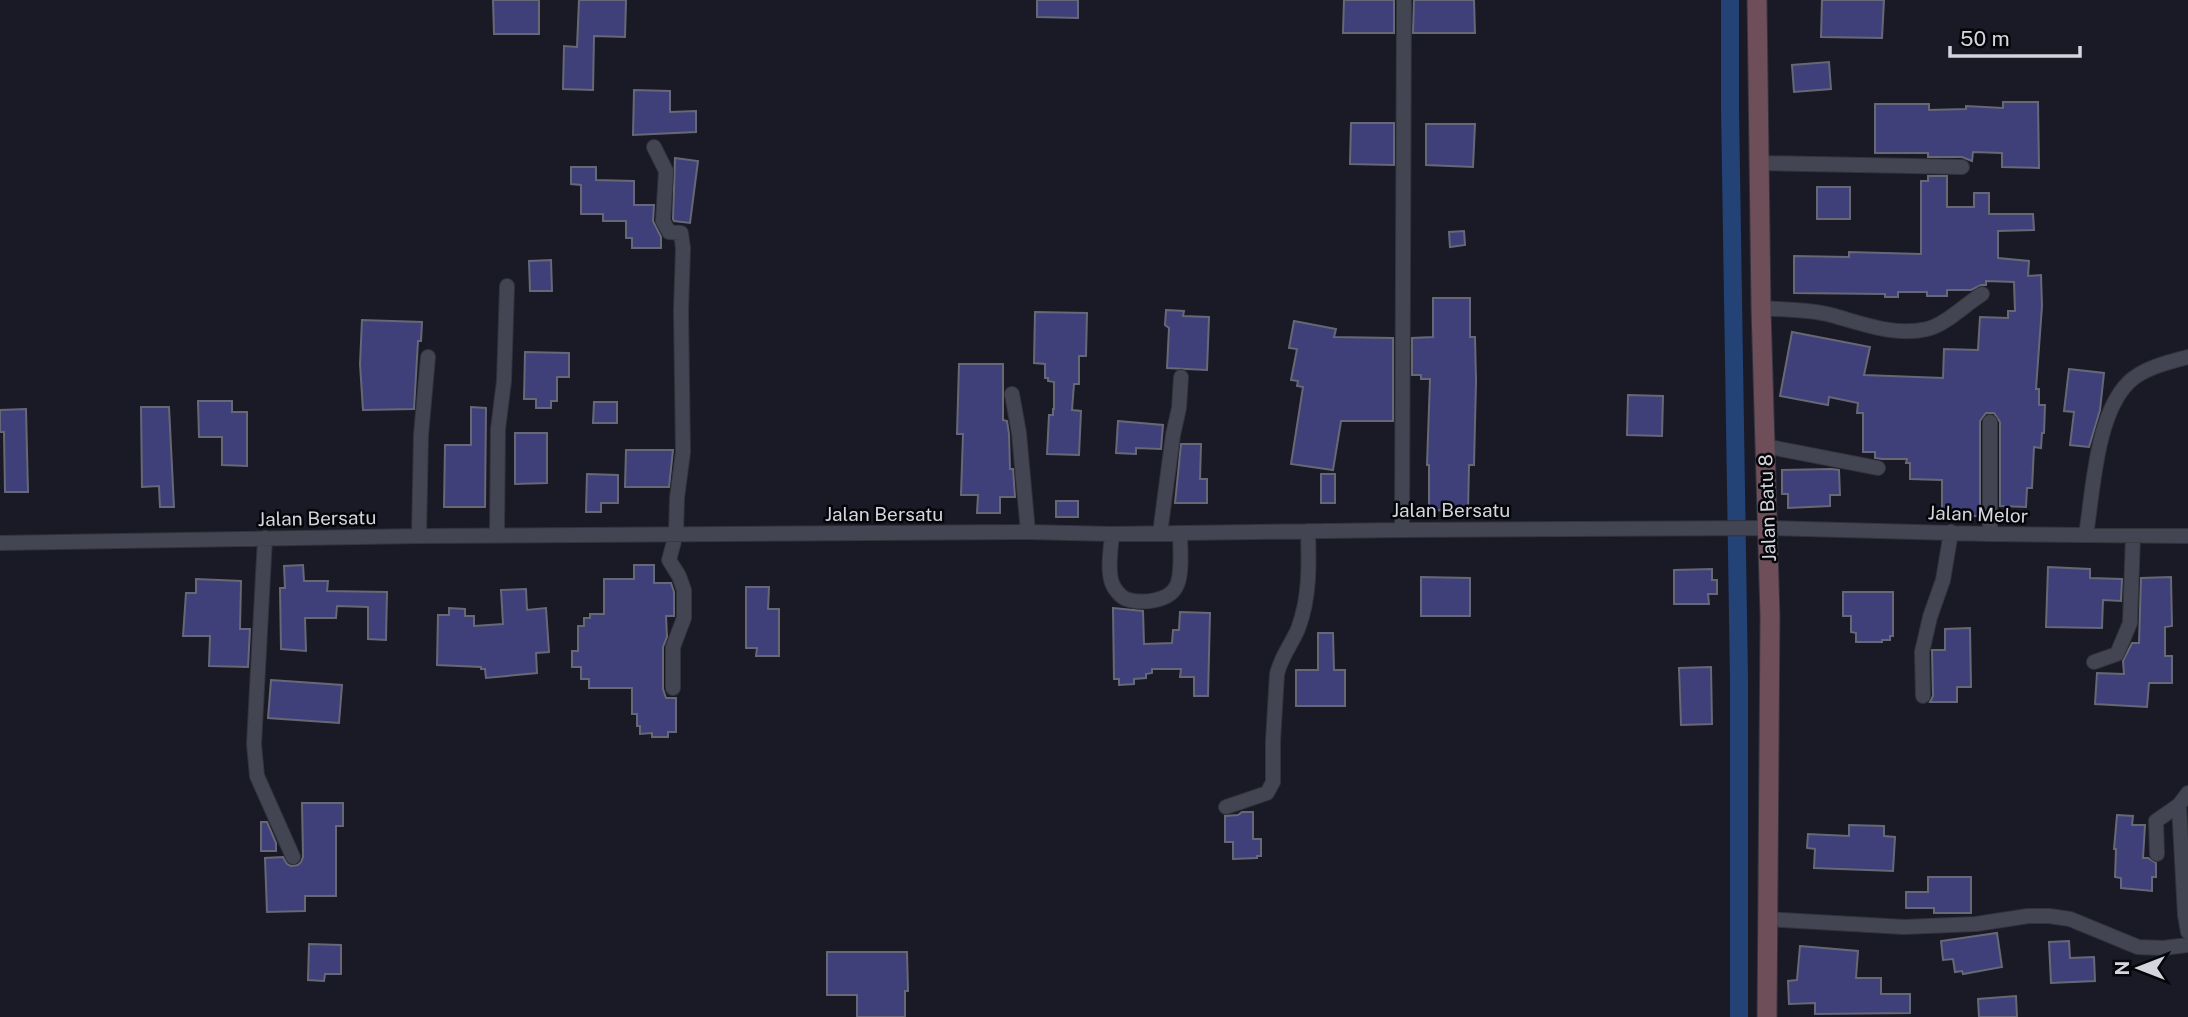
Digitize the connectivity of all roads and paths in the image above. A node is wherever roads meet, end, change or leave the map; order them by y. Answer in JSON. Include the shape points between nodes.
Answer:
{"nodes":[{"id":1,"x":1404,"y":0,"type":"edge"},
{"id":2,"x":1757,"y":0,"type":"edge"},
{"id":3,"x":654,"y":147,"type":"dead end"},
{"id":4,"x":1759,"y":163,"type":"junction"},
{"id":5,"x":1962,"y":167,"type":"dead end"},
{"id":6,"x":507,"y":286,"type":"dead end"},
{"id":7,"x":1982,"y":294,"type":"dead end"},
{"id":8,"x":1761,"y":308,"type":"junction"},
{"id":9,"x":428,"y":357,"type":"dead end"},
{"id":10,"x":2188,"y":357,"type":"edge"},
{"id":11,"x":1181,"y":377,"type":"dead end"},
{"id":12,"x":1012,"y":394,"type":"dead end"},
{"id":13,"x":1990,"y":422,"type":"dead end"},
{"id":14,"x":1765,"y":446,"type":"junction"},
{"id":15,"x":1878,"y":468,"type":"dead end"},
{"id":16,"x":1761,"y":528,"type":"junction"},
{"id":17,"x":1402,"y":530,"type":"junction"},
{"id":18,"x":1308,"y":531,"type":"junction"},
{"id":19,"x":1028,"y":532,"type":"junction"},
{"id":20,"x":1951,"y":532,"type":"junction"},
{"id":21,"x":1160,"y":533,"type":"junction"},
{"id":22,"x":1180,"y":533,"type":"junction"},
{"id":23,"x":676,"y":534,"type":"junction"},
{"id":24,"x":1112,"y":534,"type":"junction"},
{"id":25,"x":1990,"y":534,"type":"junction"},
{"id":26,"x":497,"y":535,"type":"junction"},
{"id":27,"x":2086,"y":535,"type":"junction"},
{"id":28,"x":419,"y":536,"type":"junction"},
{"id":29,"x":2133,"y":536,"type":"junction"},
{"id":30,"x":2188,"y":536,"type":"edge"},
{"id":31,"x":265,"y":538,"type":"junction"},
{"id":32,"x":0,"y":543,"type":"edge"},
{"id":33,"x":2094,"y":662,"type":"dead end"},
{"id":34,"x":673,"y":688,"type":"dead end"},
{"id":35,"x":1923,"y":696,"type":"dead end"},
{"id":36,"x":2183,"y":799,"type":"edge"},
{"id":37,"x":1226,"y":807,"type":"dead end"},
{"id":38,"x":2157,"y":854,"type":"dead end"},
{"id":39,"x":293,"y":857,"type":"dead end"},
{"id":40,"x":1767,"y":919,"type":"junction"},
{"id":41,"x":2188,"y":932,"type":"edge"},
{"id":42,"x":2188,"y":945,"type":"edge"},
{"id":43,"x":1767,"y":1017,"type":"edge"}],
"edges":[{"from":1,"to":17,"type":"street"},
{"from":2,"to":4,"type":"street","name":"Jalan Batu 8"},
{"from":3,"to":23,"type":"street","via":[[666,171],[663,221],[669,232],[681,233],[683,248],[683,452]]},
{"from":4,"to":5,"type":"street"},
{"from":4,"to":8,"type":"street","name":"Jalan Batu 8"},
{"from":6,"to":26,"type":"street"},
{"from":7,"to":8,"type":"street","via":[[1946,320],[1914,330],[1875,327],[1830,314]]},
{"from":8,"to":14,"type":"street","name":"Jalan Batu 8"},
{"from":9,"to":28,"type":"street"},
{"from":10,"to":27,"type":"street","via":[[2141,373],[2120,394],[2106,421]]},
{"from":11,"to":21,"type":"street"},
{"from":12,"to":19,"type":"street"},
{"from":13,"to":25,"type":"street"},
{"from":14,"to":15,"type":"street"},
{"from":14,"to":16,"type":"street","name":"Jalan Batu 8"},
{"from":16,"to":17,"type":"street","name":"Jalan Bersatu"},
{"from":16,"to":20,"type":"street","name":"Jalan Melor"},
{"from":16,"to":40,"type":"street","name":"Jalan Batu 8","via":[[1770,616]]},
{"from":17,"to":18,"type":"street","name":"Jalan Bersatu"},
{"from":18,"to":22,"type":"street","name":"Jalan Bersatu"},
{"from":18,"to":37,"type":"street","via":[[1306,602],[1277,674],[1273,782],[1267,793]]},
{"from":19,"to":23,"type":"street","name":"Jalan Bersatu"},
{"from":19,"to":24,"type":"street","name":"Jalan Bersatu"},
{"from":20,"to":25,"type":"street","name":"Jalan Melor"},
{"from":20,"to":35,"type":"street","via":[[1922,652]]},
{"from":21,"to":22,"type":"street","name":"Jalan Bersatu"},
{"from":21,"to":24,"type":"street","name":"Jalan Bersatu"},
{"from":22,"to":24,"type":"street","via":[[1177,587],[1153,601],[1125,599],[1115,589],[1110,572]]},
{"from":23,"to":26,"type":"street","name":"Jalan Bersatu"},
{"from":23,"to":34,"type":"street","via":[[669,560],[684,590],[684,618],[673,647]]},
{"from":25,"to":27,"type":"street","name":"Jalan Melor"},
{"from":26,"to":28,"type":"street","name":"Jalan Bersatu"},
{"from":27,"to":29,"type":"street","name":"Jalan Melor"},
{"from":28,"to":31,"type":"street","name":"Jalan Bersatu"},
{"from":29,"to":30,"type":"street","name":"Jalan Melor"},
{"from":29,"to":33,"type":"street","via":[[2130,623],[2117,654]]},
{"from":31,"to":32,"type":"street","name":"Jalan Bersatu"},
{"from":31,"to":39,"type":"street","via":[[254,744],[257,776]]},
{"from":36,"to":38,"type":"street","via":[[2156,821]]},
{"from":36,"to":41,"type":"street"},
{"from":40,"to":42,"type":"street","via":[[1904,927],[2049,916],[2070,919],[2138,947]]},
{"from":40,"to":43,"type":"street","name":"Jalan Batu 8"}]}
